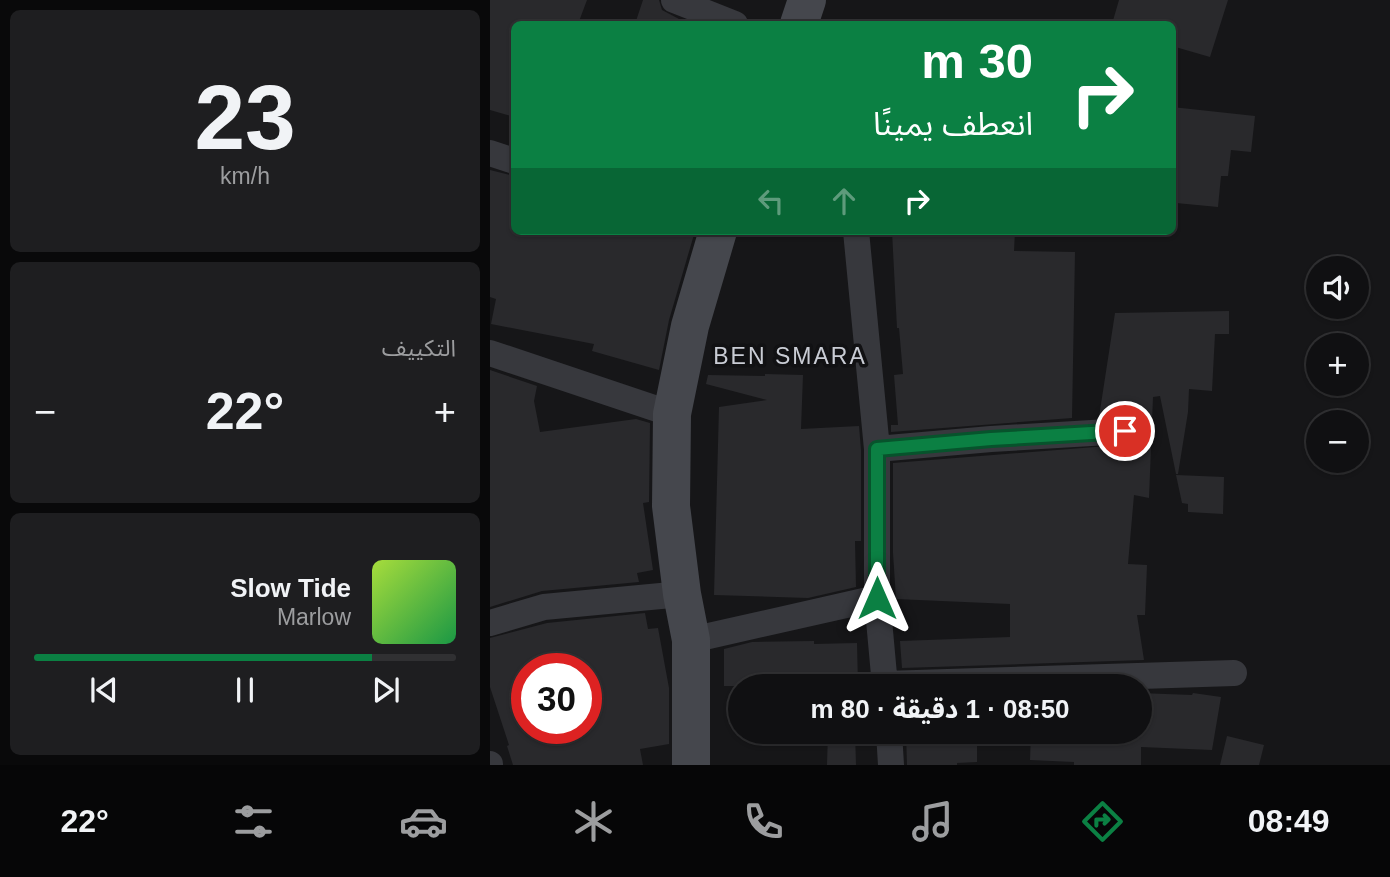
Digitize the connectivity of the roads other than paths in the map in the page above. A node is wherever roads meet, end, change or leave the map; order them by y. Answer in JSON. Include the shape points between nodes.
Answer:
{"nodes":[{"id":1,"x":674,"y":0,"type":"edge"},
{"id":2,"x":807,"y":0,"type":"edge"},
{"id":3,"x":727,"y":21,"type":"edge"},
{"id":4,"x":800,"y":21,"type":"edge"},
{"id":5,"x":490,"y":153,"type":"edge"},
{"id":6,"x":511,"y":160,"type":"edge"},
{"id":7,"x":717,"y":235,"type":"edge"},
{"id":8,"x":856,"y":235,"type":"edge"},
{"id":9,"x":490,"y":353,"type":"edge"},
{"id":10,"x":672,"y":414,"type":"junction"},
{"id":11,"x":1125,"y":431,"type":"dead end"},
{"id":12,"x":877,"y":449,"type":"junction"},
{"id":13,"x":682,"y":594,"type":"junction"},
{"id":14,"x":877,"y":598,"type":"junction"},
{"id":15,"x":490,"y":623,"type":"edge"},
{"id":16,"x":691,"y":640,"type":"junction"},
{"id":17,"x":1234,"y":673,"type":"dead end"},
{"id":18,"x":884,"y":674,"type":"edge"},
{"id":19,"x":1152,"y":676,"type":"edge"},
{"id":20,"x":889,"y":744,"type":"edge"},
{"id":21,"x":691,"y":765,"type":"edge"},
{"id":22,"x":891,"y":765,"type":"edge"}],
"edges":[{"from":1,"to":3,"type":"street"},
{"from":2,"to":4,"type":"main road"},
{"from":5,"to":6,"type":"street"},
{"from":7,"to":10,"type":"main road","via":[[690,326]]},
{"from":8,"to":12,"type":"street"},
{"from":9,"to":10,"type":"street"},
{"from":10,"to":13,"type":"main road","via":[[671,506]]},
{"from":11,"to":12,"type":"street"},
{"from":12,"to":14,"type":"street"},
{"from":13,"to":15,"type":"street","via":[[544,607]]},
{"from":13,"to":16,"type":"main road"},
{"from":14,"to":16,"type":"street"},
{"from":14,"to":18,"type":"street"},
{"from":16,"to":21,"type":"main road"},
{"from":17,"to":19,"type":"street"},
{"from":20,"to":22,"type":"street"}]}
